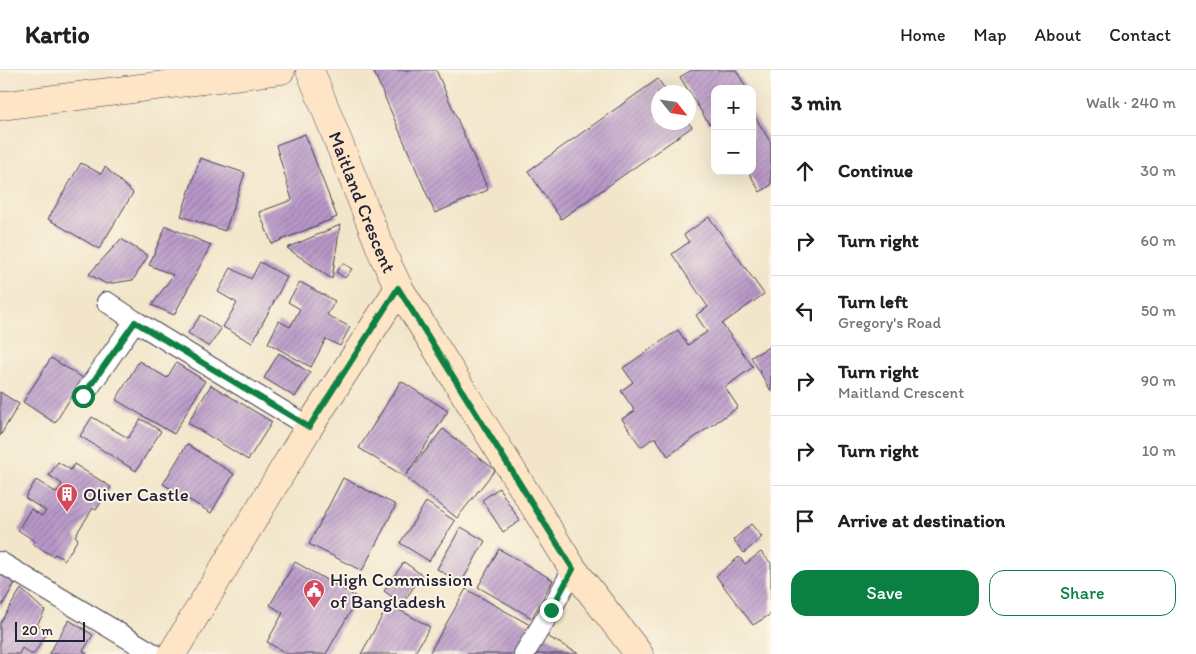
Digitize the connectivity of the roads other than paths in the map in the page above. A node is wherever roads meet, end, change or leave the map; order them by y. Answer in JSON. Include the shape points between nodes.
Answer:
{"nodes":[{"id":1,"x":280,"y":70,"type":"edge"},
{"id":2,"x":310,"y":70,"type":"edge"},
{"id":3,"x":0,"y":106,"type":"edge"},
{"id":4,"x":398,"y":288,"type":"junction"},
{"id":5,"x":107,"y":302,"type":"dead end"},
{"id":6,"x":135,"y":322,"type":"junction"},
{"id":7,"x":83,"y":396,"type":"dead end"},
{"id":8,"x":309,"y":427,"type":"junction"},
{"id":9,"x":0,"y":562,"type":"edge"},
{"id":10,"x":573,"y":569,"type":"junction"},
{"id":11,"x":154,"y":654,"type":"edge"},
{"id":12,"x":172,"y":654,"type":"edge"},
{"id":13,"x":524,"y":654,"type":"edge"},
{"id":14,"x":639,"y":654,"type":"edge"}],
"edges":[{"from":1,"to":3,"type":"main road"},
{"from":2,"to":4,"type":"main road","name":"Maitland Crescent"},
{"from":4,"to":8,"type":"main road"},
{"from":4,"to":10,"type":"main road","name":"Maitland Crescent"},
{"from":5,"to":6,"type":"street"},
{"from":6,"to":7,"type":"street"},
{"from":6,"to":8,"type":"street"},
{"from":8,"to":12,"type":"main road"},
{"from":9,"to":11,"type":"street"},
{"from":10,"to":13,"type":"street"},
{"from":10,"to":14,"type":"main road","name":"Maitland Crescent"}]}
